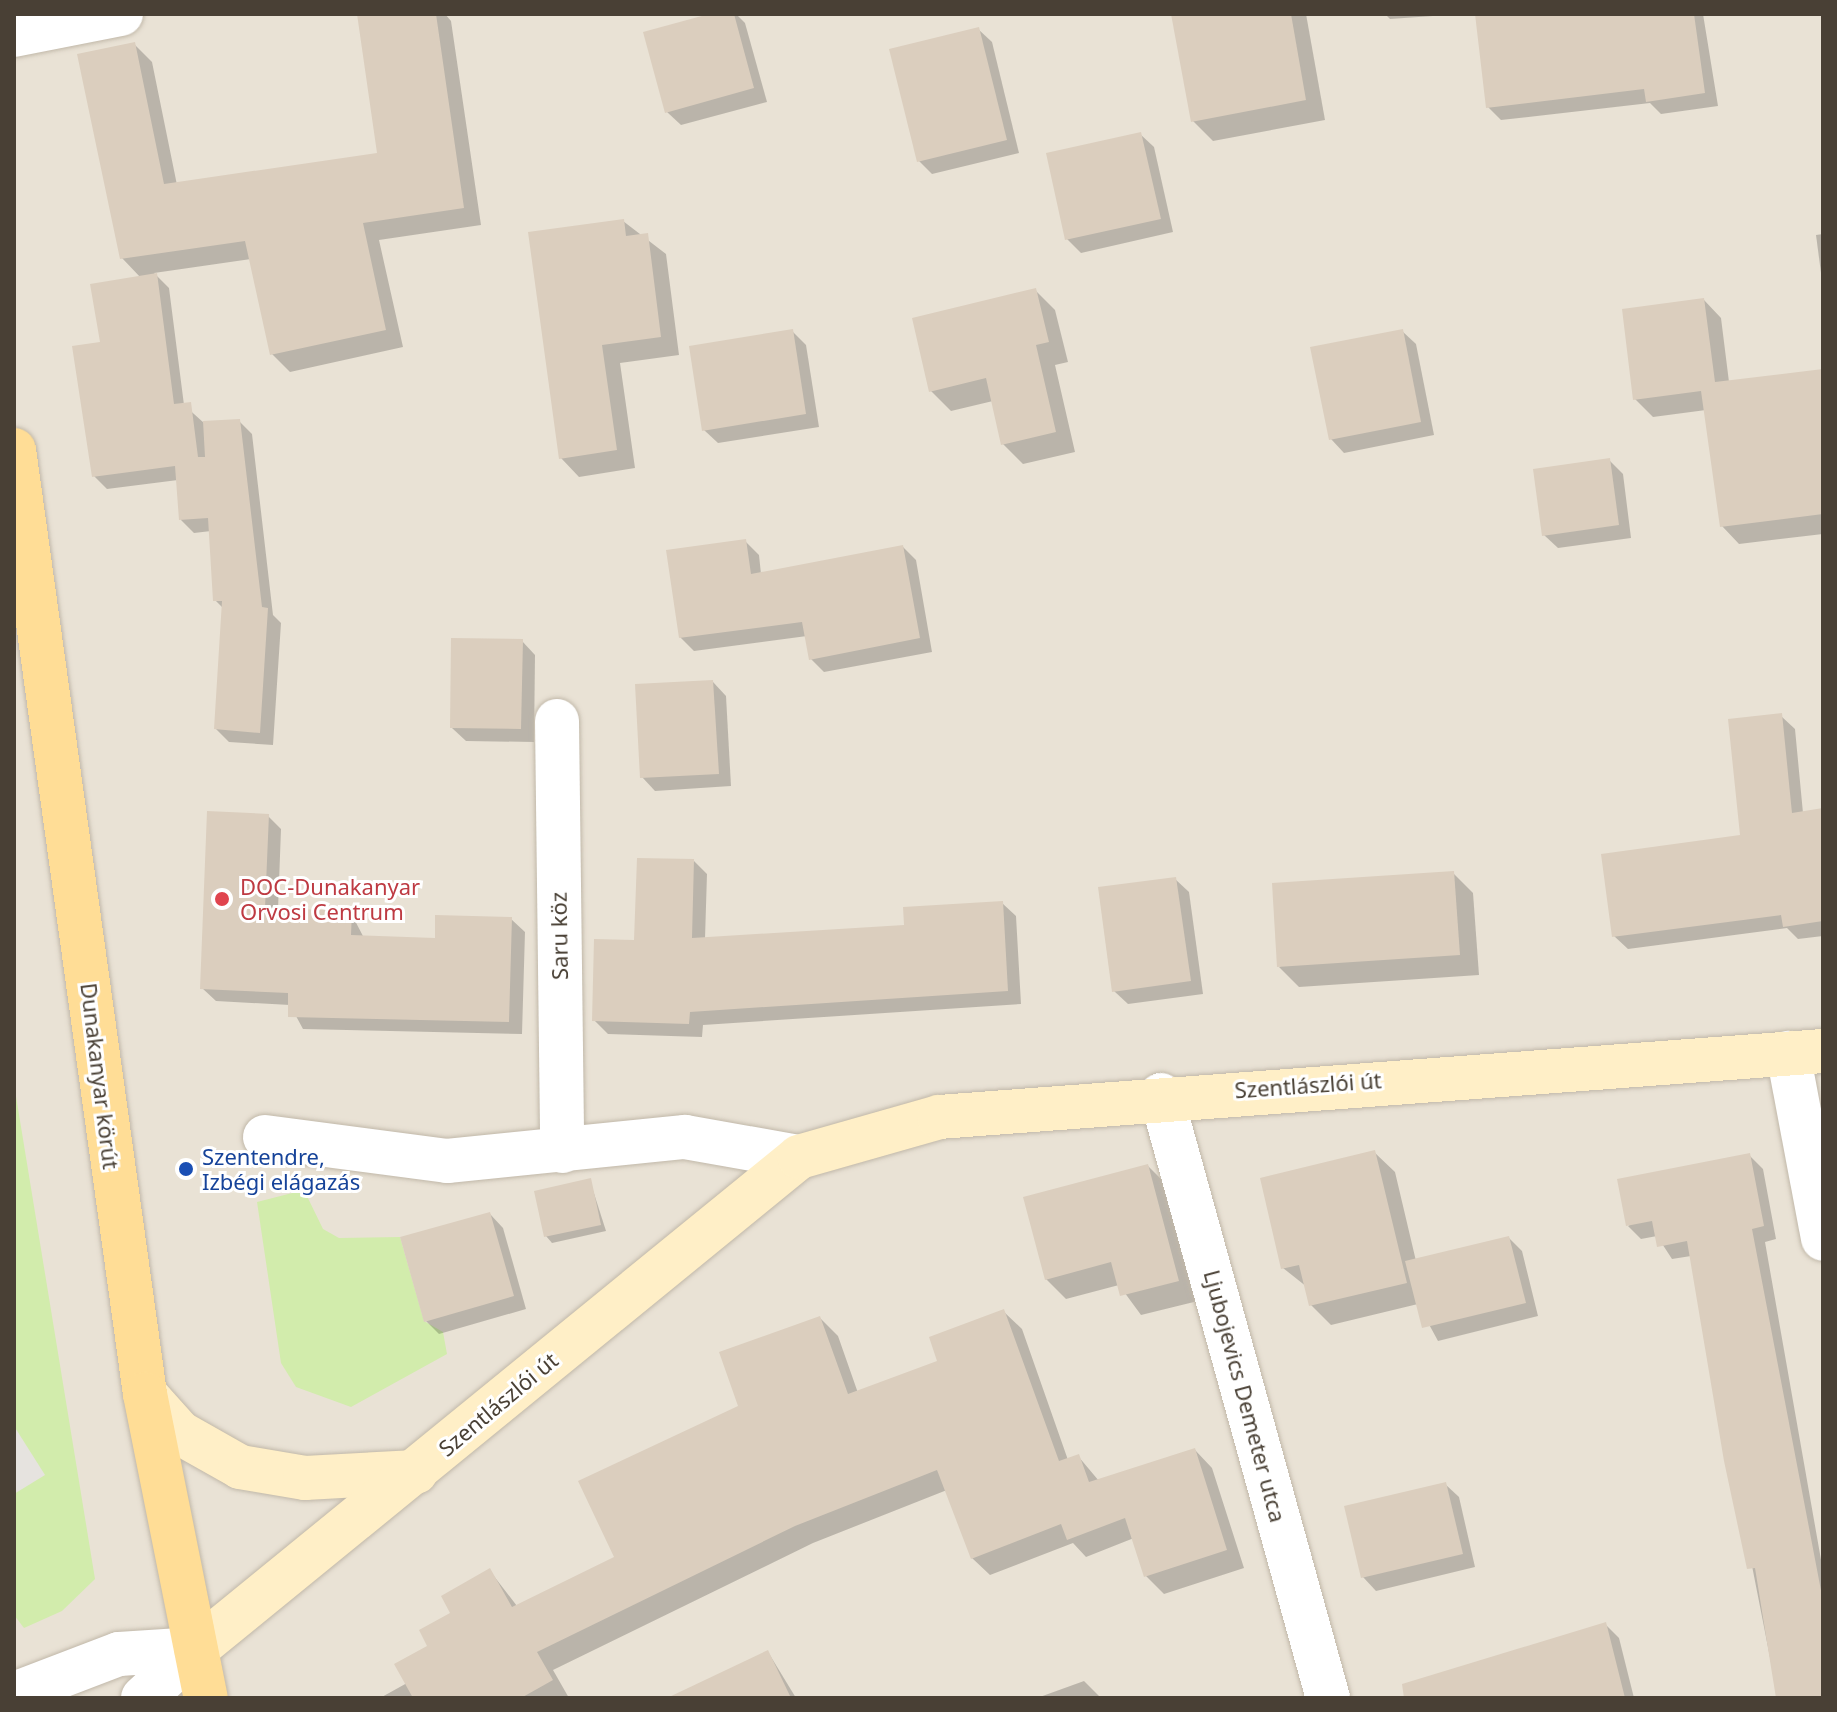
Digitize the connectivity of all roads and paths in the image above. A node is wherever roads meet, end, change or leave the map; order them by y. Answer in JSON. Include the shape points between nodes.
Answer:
{"nodes":[{"id":1,"x":98,"y":16,"type":"edge"},
{"id":2,"x":14,"y":35,"type":"edge"},
{"id":3,"x":14,"y":450,"type":"edge"},
{"id":4,"x":557,"y":721,"type":"dead end"},
{"id":5,"x":1806,"y":1052,"type":"edge"},
{"id":6,"x":1161,"y":1095,"type":"junction"},
{"id":7,"x":265,"y":1137,"type":"dead end"},
{"id":8,"x":562,"y":1151,"type":"junction"},
{"id":9,"x":799,"y":1157,"type":"junction"},
{"id":10,"x":1823,"y":1239,"type":"edge"},
{"id":11,"x":145,"y":1394,"type":"junction"},
{"id":12,"x":416,"y":1472,"type":"junction"},
{"id":13,"x":196,"y":1649,"type":"junction"},
{"id":14,"x":14,"y":1694,"type":"edge"},
{"id":15,"x":143,"y":1698,"type":"edge"},
{"id":16,"x":206,"y":1698,"type":"edge"},
{"id":17,"x":1328,"y":1698,"type":"edge"}],
"edges":[{"from":1,"to":2,"type":"street"},
{"from":3,"to":11,"type":"main road","name":"Dunakanyar körút"},
{"from":4,"to":8,"type":"street","name":"Saru köz"},
{"from":5,"to":6,"type":"main road","name":"Szentlászlói út"},
{"from":5,"to":10,"type":"street"},
{"from":6,"to":9,"type":"main road","name":"Szentlászlói út","via":[[939,1117]]},
{"from":6,"to":17,"type":"street","name":"Ljubojevics Demeter utca"},
{"from":7,"to":8,"type":"street","name":"Szentlászlói út","via":[[447,1161]]},
{"from":8,"to":9,"type":"street","name":"Szentlászlói út","via":[[685,1137]]},
{"from":9,"to":12,"type":"main road","name":"Szentlászlói út"},
{"from":11,"to":12,"type":"main road","via":[[180,1433],[240,1467],[305,1478]]},
{"from":11,"to":13,"type":"main road","name":"Dunakanyar körút"},
{"from":12,"to":13,"type":"main road","name":"Szentlászlói út"},
{"from":13,"to":14,"type":"street","via":[[119,1654]]},
{"from":13,"to":15,"type":"street"},
{"from":13,"to":16,"type":"main road","name":"Dunakanyar körút"}]}
